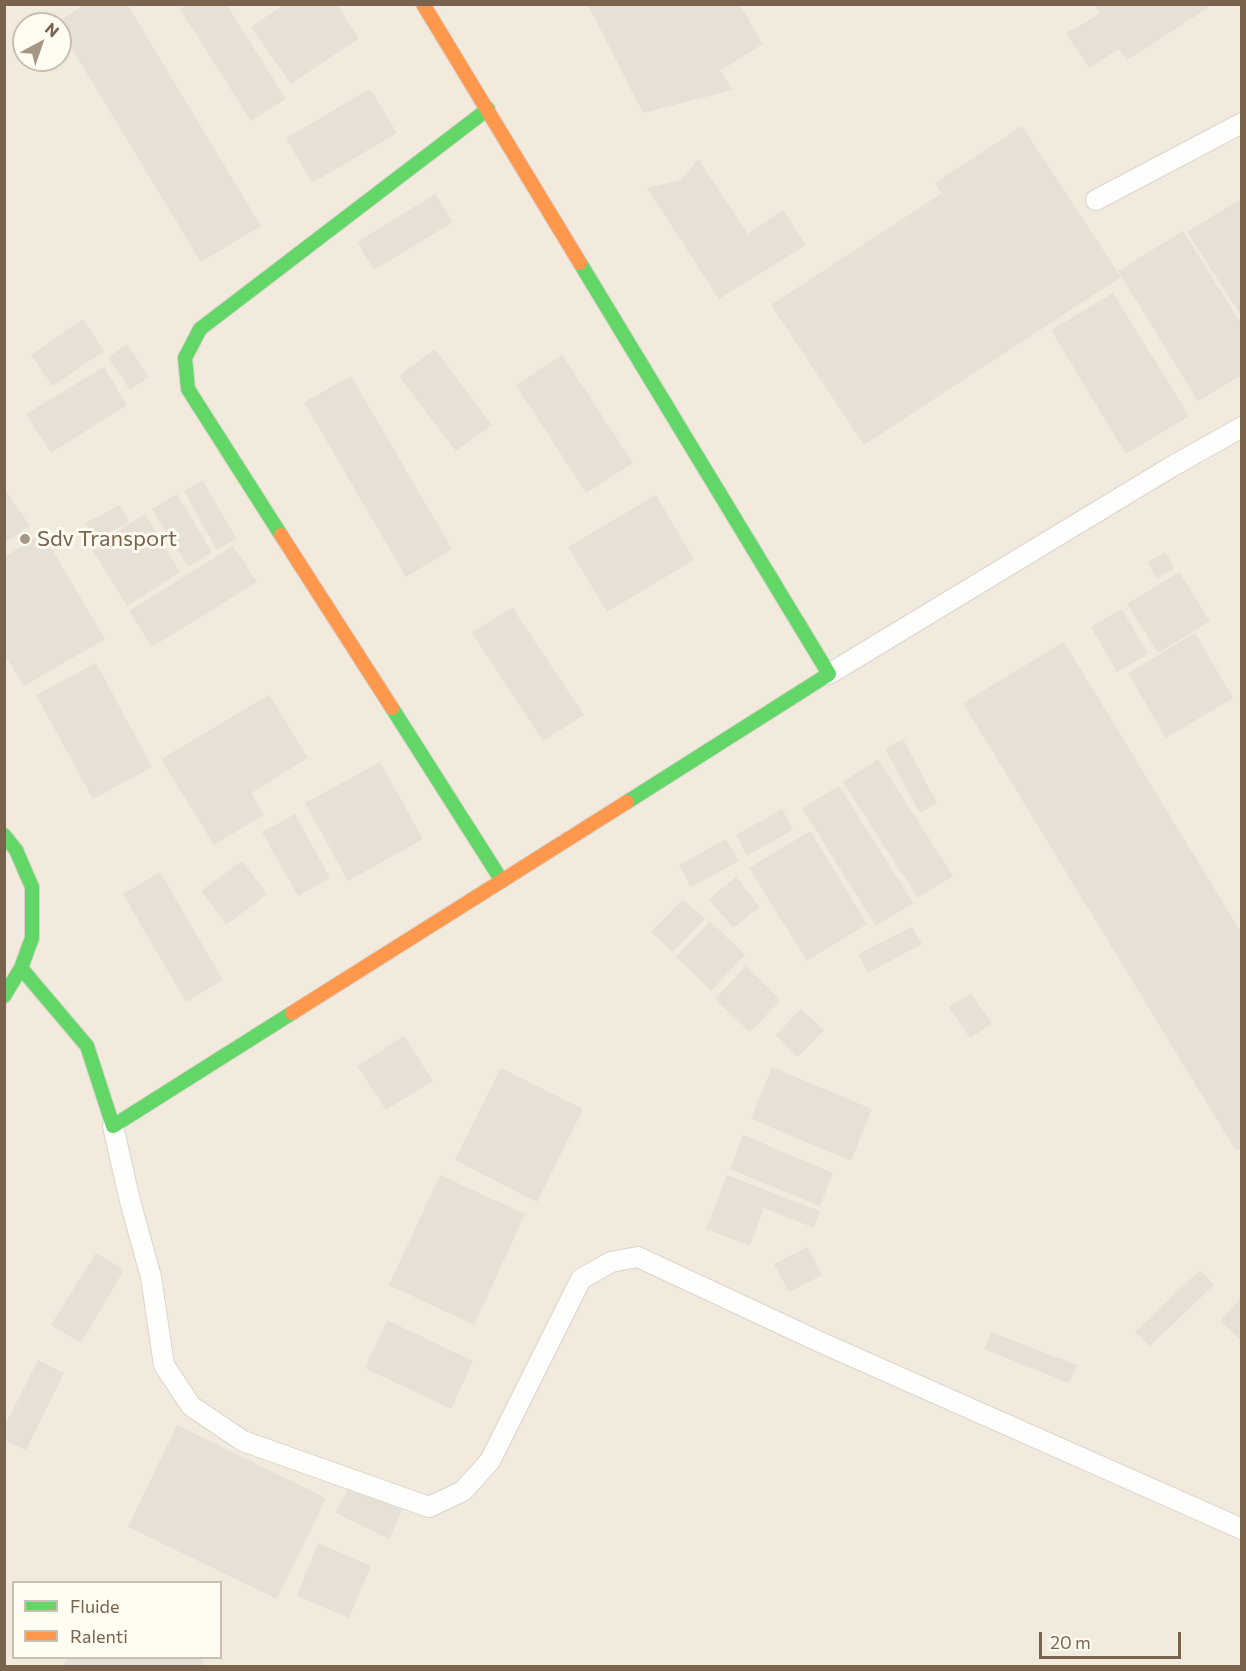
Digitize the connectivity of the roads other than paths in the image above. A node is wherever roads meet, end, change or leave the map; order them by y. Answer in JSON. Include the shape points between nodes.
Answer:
{"nodes":[{"id":1,"x":423,"y":4,"type":"edge"},
{"id":2,"x":488,"y":109,"type":"junction"},
{"id":3,"x":1242,"y":123,"type":"edge"},
{"id":4,"x":1096,"y":200,"type":"dead end"},
{"id":5,"x":1242,"y":428,"type":"edge"},
{"id":6,"x":829,"y":674,"type":"junction"},
{"id":7,"x":4,"y":835,"type":"edge"},
{"id":8,"x":502,"y":881,"type":"junction"},
{"id":9,"x":21,"y":968,"type":"junction"},
{"id":10,"x":4,"y":996,"type":"edge"},
{"id":11,"x":113,"y":1125,"type":"junction"},
{"id":12,"x":1242,"y":1529,"type":"edge"}],
"edges":[{"from":1,"to":2,"type":"street"},
{"from":2,"to":6,"type":"street"},
{"from":2,"to":8,"type":"street","via":[[200,330],[185,358],[188,389]]},
{"from":3,"to":4,"type":"lane"},
{"from":5,"to":6,"type":"lane"},
{"from":6,"to":8,"type":"street"},
{"from":7,"to":9,"type":"street","via":[[16,850],[32,887],[32,938]]},
{"from":8,"to":11,"type":"street"},
{"from":9,"to":10,"type":"street"},
{"from":9,"to":11,"type":"street","via":[[87,1046]]},
{"from":11,"to":12,"type":"lane","via":[[151,1277],[164,1365],[191,1406],[243,1442],[429,1507],[463,1491],[490,1461],[581,1279],[611,1262],[638,1257]]}]}
